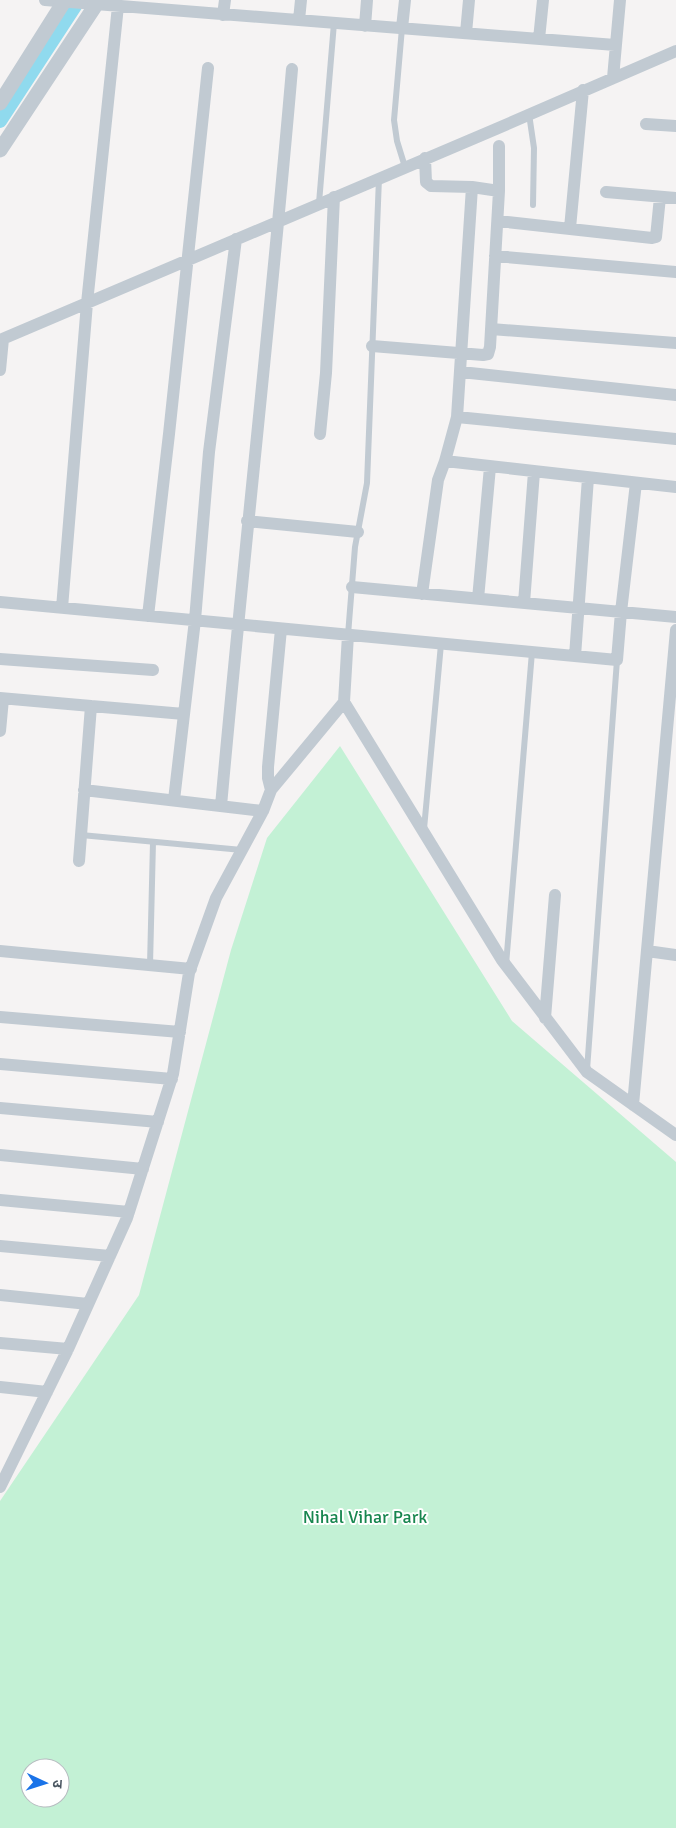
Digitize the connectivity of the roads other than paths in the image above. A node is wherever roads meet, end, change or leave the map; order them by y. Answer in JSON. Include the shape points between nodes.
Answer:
{"nodes":[{"id":1,"x":45,"y":0,"type":"edge"},
{"id":2,"x":225,"y":0,"type":"edge"},
{"id":3,"x":301,"y":0,"type":"edge"},
{"id":4,"x":367,"y":0,"type":"edge"},
{"id":5,"x":405,"y":0,"type":"edge"},
{"id":6,"x":469,"y":0,"type":"edge"},
{"id":7,"x":543,"y":0,"type":"edge"},
{"id":8,"x":620,"y":0,"type":"edge"},
{"id":9,"x":67,"y":2,"type":"edge"},
{"id":10,"x":93,"y":3,"type":"edge"},
{"id":11,"x":118,"y":6,"type":"junction"},
{"id":12,"x":223,"y":15,"type":"junction"},
{"id":13,"x":299,"y":20,"type":"junction"},
{"id":14,"x":334,"y":23,"type":"junction"},
{"id":15,"x":365,"y":26,"type":"junction"},
{"id":16,"x":402,"y":28,"type":"junction"},
{"id":17,"x":466,"y":33,"type":"junction"},
{"id":18,"x":540,"y":39,"type":"junction"},
{"id":19,"x":616,"y":45,"type":"junction"},
{"id":20,"x":676,"y":50,"type":"edge"},
{"id":21,"x":208,"y":68,"type":"dead end"},
{"id":22,"x":292,"y":69,"type":"dead end"},
{"id":23,"x":612,"y":78,"type":"junction"},
{"id":24,"x":583,"y":90,"type":"junction"},
{"id":25,"x":0,"y":103,"type":"edge"},
{"id":26,"x":529,"y":114,"type":"junction"},
{"id":27,"x":646,"y":124,"type":"dead end"},
{"id":28,"x":676,"y":126,"type":"edge"},
{"id":29,"x":499,"y":146,"type":"dead end"},
{"id":30,"x":0,"y":150,"type":"edge"},
{"id":31,"x":425,"y":158,"type":"junction"},
{"id":32,"x":405,"y":166,"type":"junction"},
{"id":33,"x":379,"y":178,"type":"junction"},
{"id":34,"x":472,"y":187,"type":"junction"},
{"id":35,"x":499,"y":191,"type":"junction"},
{"id":36,"x":606,"y":192,"type":"dead end"},
{"id":37,"x":334,"y":197,"type":"junction"},
{"id":38,"x":660,"y":197,"type":"junction"},
{"id":39,"x":676,"y":198,"type":"edge"},
{"id":40,"x":320,"y":203,"type":"junction"},
{"id":41,"x":533,"y":205,"type":"dead end"},
{"id":42,"x":279,"y":220,"type":"junction"},
{"id":43,"x":498,"y":221,"type":"junction"},
{"id":44,"x":570,"y":228,"type":"junction"},
{"id":45,"x":236,"y":239,"type":"junction"},
{"id":46,"x":495,"y":256,"type":"junction"},
{"id":47,"x":188,"y":259,"type":"junction"},
{"id":48,"x":676,"y":272,"type":"edge"},
{"id":49,"x":87,"y":303,"type":"junction"},
{"id":50,"x":491,"y":329,"type":"junction"},
{"id":51,"x":1,"y":339,"type":"edge"},
{"id":52,"x":676,"y":343,"type":"edge"},
{"id":53,"x":372,"y":346,"type":"junction"},
{"id":54,"x":462,"y":353,"type":"junction"},
{"id":55,"x":0,"y":370,"type":"edge"},
{"id":56,"x":460,"y":372,"type":"junction"},
{"id":57,"x":676,"y":395,"type":"edge"},
{"id":58,"x":457,"y":417,"type":"junction"},
{"id":59,"x":320,"y":434,"type":"dead end"},
{"id":60,"x":676,"y":439,"type":"edge"},
{"id":61,"x":445,"y":461,"type":"junction"},
{"id":62,"x":490,"y":467,"type":"junction"},
{"id":63,"x":534,"y":472,"type":"junction"},
{"id":64,"x":588,"y":478,"type":"junction"},
{"id":65,"x":636,"y":483,"type":"junction"},
{"id":66,"x":676,"y":487,"type":"edge"},
{"id":67,"x":247,"y":521,"type":"junction"},
{"id":68,"x":358,"y":532,"type":"junction"},
{"id":69,"x":352,"y":588,"type":"junction"},
{"id":70,"x":422,"y":594,"type":"junction"},
{"id":71,"x":478,"y":599,"type":"junction"},
{"id":72,"x":0,"y":602,"type":"edge"},
{"id":73,"x":524,"y":603,"type":"junction"},
{"id":74,"x":62,"y":608,"type":"junction"},
{"id":75,"x":579,"y":608,"type":"junction"},
{"id":76,"x":620,"y":612,"type":"junction"},
{"id":77,"x":148,"y":616,"type":"junction"},
{"id":78,"x":676,"y":617,"type":"edge"},
{"id":79,"x":195,"y":620,"type":"junction"},
{"id":80,"x":237,"y":624,"type":"junction"},
{"id":81,"x":281,"y":629,"type":"junction"},
{"id":82,"x":676,"y":630,"type":"edge"},
{"id":83,"x":348,"y":635,"type":"junction"},
{"id":84,"x":441,"y":644,"type":"junction"},
{"id":85,"x":532,"y":652,"type":"junction"},
{"id":86,"x":575,"y":656,"type":"junction"},
{"id":87,"x":0,"y":659,"type":"edge"},
{"id":88,"x":617,"y":660,"type":"junction"},
{"id":89,"x":674,"y":666,"type":"edge"},
{"id":90,"x":153,"y":670,"type":"dead end"},
{"id":91,"x":2,"y":698,"type":"edge"},
{"id":92,"x":344,"y":702,"type":"junction"},
{"id":93,"x":92,"y":706,"type":"junction"},
{"id":94,"x":184,"y":714,"type":"junction"},
{"id":95,"x":0,"y":730,"type":"edge"},
{"id":96,"x":84,"y":790,"type":"junction"},
{"id":97,"x":271,"y":790,"type":"junction"},
{"id":98,"x":174,"y":800,"type":"junction"},
{"id":99,"x":221,"y":806,"type":"junction"},
{"id":100,"x":263,"y":811,"type":"junction"},
{"id":101,"x":424,"y":833,"type":"junction"},
{"id":102,"x":81,"y":835,"type":"junction"},
{"id":103,"x":153,"y":842,"type":"junction"},
{"id":104,"x":242,"y":850,"type":"junction"},
{"id":105,"x":79,"y":861,"type":"dead end"},
{"id":106,"x":555,"y":895,"type":"dead end"},
{"id":107,"x":0,"y":951,"type":"edge"},
{"id":108,"x":647,"y":951,"type":"junction"},
{"id":109,"x":676,"y":955,"type":"edge"},
{"id":110,"x":150,"y":965,"type":"junction"},
{"id":111,"x":506,"y":966,"type":"junction"},
{"id":112,"x":191,"y":969,"type":"junction"},
{"id":113,"x":0,"y":1017,"type":"edge"},
{"id":114,"x":545,"y":1018,"type":"junction"},
{"id":115,"x":180,"y":1032,"type":"junction"},
{"id":116,"x":0,"y":1064,"type":"edge"},
{"id":117,"x":587,"y":1072,"type":"junction"},
{"id":118,"x":172,"y":1079,"type":"junction"},
{"id":119,"x":633,"y":1105,"type":"junction"},
{"id":120,"x":0,"y":1108,"type":"edge"},
{"id":121,"x":158,"y":1122,"type":"junction"},
{"id":122,"x":676,"y":1130,"type":"edge"},
{"id":123,"x":676,"y":1135,"type":"edge"},
{"id":124,"x":0,"y":1156,"type":"edge"},
{"id":125,"x":143,"y":1169,"type":"junction"},
{"id":126,"x":0,"y":1200,"type":"edge"},
{"id":127,"x":129,"y":1212,"type":"junction"},
{"id":128,"x":0,"y":1246,"type":"edge"},
{"id":129,"x":110,"y":1256,"type":"junction"},
{"id":130,"x":0,"y":1295,"type":"edge"},
{"id":131,"x":88,"y":1304,"type":"junction"},
{"id":132,"x":0,"y":1343,"type":"edge"},
{"id":133,"x":68,"y":1349,"type":"junction"},
{"id":134,"x":0,"y":1387,"type":"edge"},
{"id":135,"x":47,"y":1392,"type":"junction"},
{"id":136,"x":2,"y":1481,"type":"edge"}],
"edges":[{"from":1,"to":9,"type":"street"},
{"from":2,"to":12,"type":"street"},
{"from":3,"to":13,"type":"street"},
{"from":4,"to":15,"type":"street"},
{"from":5,"to":16,"type":"street"},
{"from":6,"to":17,"type":"street"},
{"from":7,"to":18,"type":"street"},
{"from":8,"to":19,"type":"street"},
{"from":9,"to":10,"type":"street"},
{"from":9,"to":25,"type":"street"},
{"from":10,"to":11,"type":"street"},
{"from":10,"to":30,"type":"street"},
{"from":11,"to":12,"type":"street"},
{"from":11,"to":49,"type":"street"},
{"from":12,"to":13,"type":"street"},
{"from":13,"to":14,"type":"street"},
{"from":14,"to":15,"type":"street"},
{"from":14,"to":40,"type":"lane"},
{"from":15,"to":16,"type":"street"},
{"from":16,"to":17,"type":"street"},
{"from":16,"to":32,"type":"lane","via":[[394,120]]},
{"from":17,"to":18,"type":"street"},
{"from":18,"to":19,"type":"street"},
{"from":19,"to":23,"type":"street"},
{"from":20,"to":23,"type":"street"},
{"from":21,"to":47,"type":"street"},
{"from":22,"to":42,"type":"street"},
{"from":23,"to":24,"type":"street"},
{"from":24,"to":26,"type":"street"},
{"from":24,"to":44,"type":"street"},
{"from":26,"to":31,"type":"street"},
{"from":26,"to":41,"type":"lane","via":[[534,148]]},
{"from":27,"to":28,"type":"street"},
{"from":29,"to":35,"type":"street"},
{"from":31,"to":32,"type":"street"},
{"from":31,"to":34,"type":"street","via":[[426,182],[431,186]]},
{"from":32,"to":33,"type":"street"},
{"from":33,"to":37,"type":"street"},
{"from":33,"to":53,"type":"lane"},
{"from":34,"to":35,"type":"street"},
{"from":34,"to":54,"type":"street"},
{"from":35,"to":43,"type":"street"},
{"from":36,"to":38,"type":"street"},
{"from":37,"to":40,"type":"street"},
{"from":37,"to":59,"type":"street"},
{"from":38,"to":39,"type":"street"},
{"from":38,"to":44,"type":"street","via":[[658,230],[652,238]]},
{"from":40,"to":42,"type":"street"},
{"from":42,"to":45,"type":"street"},
{"from":42,"to":67,"type":"street"},
{"from":43,"to":44,"type":"street"},
{"from":43,"to":46,"type":"street"},
{"from":45,"to":47,"type":"street"},
{"from":45,"to":79,"type":"street","via":[[209,452]]},
{"from":46,"to":48,"type":"street"},
{"from":46,"to":50,"type":"street"},
{"from":47,"to":49,"type":"street"},
{"from":47,"to":77,"type":"street"},
{"from":49,"to":51,"type":"street"},
{"from":49,"to":74,"type":"street"},
{"from":50,"to":52,"type":"street"},
{"from":50,"to":54,"type":"street","via":[[488,354]]},
{"from":51,"to":55,"type":"street"},
{"from":53,"to":54,"type":"street"},
{"from":53,"to":68,"type":"lane","via":[[367,483]]},
{"from":54,"to":56,"type":"street"},
{"from":56,"to":57,"type":"street"},
{"from":56,"to":58,"type":"street"},
{"from":58,"to":60,"type":"street"},
{"from":58,"to":61,"type":"street"},
{"from":61,"to":62,"type":"street"},
{"from":61,"to":70,"type":"street","via":[[438,480]]},
{"from":62,"to":63,"type":"street"},
{"from":62,"to":71,"type":"street"},
{"from":63,"to":64,"type":"street"},
{"from":63,"to":73,"type":"street"},
{"from":64,"to":65,"type":"street"},
{"from":64,"to":75,"type":"street"},
{"from":65,"to":66,"type":"street"},
{"from":65,"to":76,"type":"street"},
{"from":67,"to":68,"type":"street"},
{"from":67,"to":80,"type":"street"},
{"from":68,"to":69,"type":"lane"},
{"from":69,"to":70,"type":"street"},
{"from":69,"to":83,"type":"lane"},
{"from":70,"to":71,"type":"street"},
{"from":71,"to":73,"type":"street"},
{"from":72,"to":74,"type":"street"},
{"from":73,"to":75,"type":"street"},
{"from":74,"to":77,"type":"street"},
{"from":75,"to":76,"type":"street"},
{"from":75,"to":86,"type":"street"},
{"from":76,"to":78,"type":"street"},
{"from":76,"to":88,"type":"street"},
{"from":77,"to":79,"type":"street"},
{"from":79,"to":80,"type":"street"},
{"from":79,"to":94,"type":"street"},
{"from":80,"to":81,"type":"street"},
{"from":80,"to":99,"type":"street"},
{"from":81,"to":83,"type":"street"},
{"from":81,"to":97,"type":"street","via":[[268,767]]},
{"from":82,"to":89,"type":"street"},
{"from":83,"to":84,"type":"street"},
{"from":83,"to":92,"type":"street"},
{"from":84,"to":85,"type":"street"},
{"from":84,"to":101,"type":"lane"},
{"from":85,"to":86,"type":"street"},
{"from":85,"to":111,"type":"lane"},
{"from":86,"to":88,"type":"street"},
{"from":87,"to":90,"type":"street"},
{"from":88,"to":117,"type":"lane"},
{"from":89,"to":108,"type":"street"},
{"from":91,"to":93,"type":"street"},
{"from":91,"to":95,"type":"street"},
{"from":92,"to":97,"type":"street"},
{"from":92,"to":101,"type":"street"},
{"from":93,"to":94,"type":"street"},
{"from":93,"to":96,"type":"street"},
{"from":94,"to":98,"type":"street"},
{"from":96,"to":98,"type":"street"},
{"from":96,"to":102,"type":"street"},
{"from":97,"to":100,"type":"street"},
{"from":98,"to":99,"type":"street"},
{"from":99,"to":100,"type":"street"},
{"from":100,"to":104,"type":"street"},
{"from":101,"to":111,"type":"street"},
{"from":102,"to":103,"type":"lane"},
{"from":102,"to":105,"type":"street"},
{"from":103,"to":104,"type":"lane"},
{"from":103,"to":110,"type":"lane"},
{"from":104,"to":112,"type":"street","via":[[216,898]]},
{"from":106,"to":114,"type":"street"},
{"from":107,"to":110,"type":"street"},
{"from":108,"to":109,"type":"street"},
{"from":108,"to":119,"type":"street"},
{"from":110,"to":112,"type":"street"},
{"from":111,"to":114,"type":"street"},
{"from":112,"to":115,"type":"street"},
{"from":113,"to":115,"type":"street"},
{"from":114,"to":117,"type":"street"},
{"from":115,"to":118,"type":"street"},
{"from":116,"to":118,"type":"street"},
{"from":117,"to":119,"type":"street"},
{"from":118,"to":121,"type":"street"},
{"from":119,"to":123,"type":"street"},
{"from":120,"to":121,"type":"street"},
{"from":121,"to":125,"type":"street"},
{"from":122,"to":123,"type":"street"},
{"from":124,"to":125,"type":"street"},
{"from":125,"to":127,"type":"street"},
{"from":126,"to":127,"type":"street"},
{"from":127,"to":129,"type":"street"},
{"from":128,"to":129,"type":"street"},
{"from":129,"to":131,"type":"street"},
{"from":130,"to":131,"type":"street"},
{"from":131,"to":133,"type":"street"},
{"from":132,"to":133,"type":"street"},
{"from":133,"to":135,"type":"street"},
{"from":134,"to":135,"type":"street"},
{"from":135,"to":136,"type":"street"}]}
